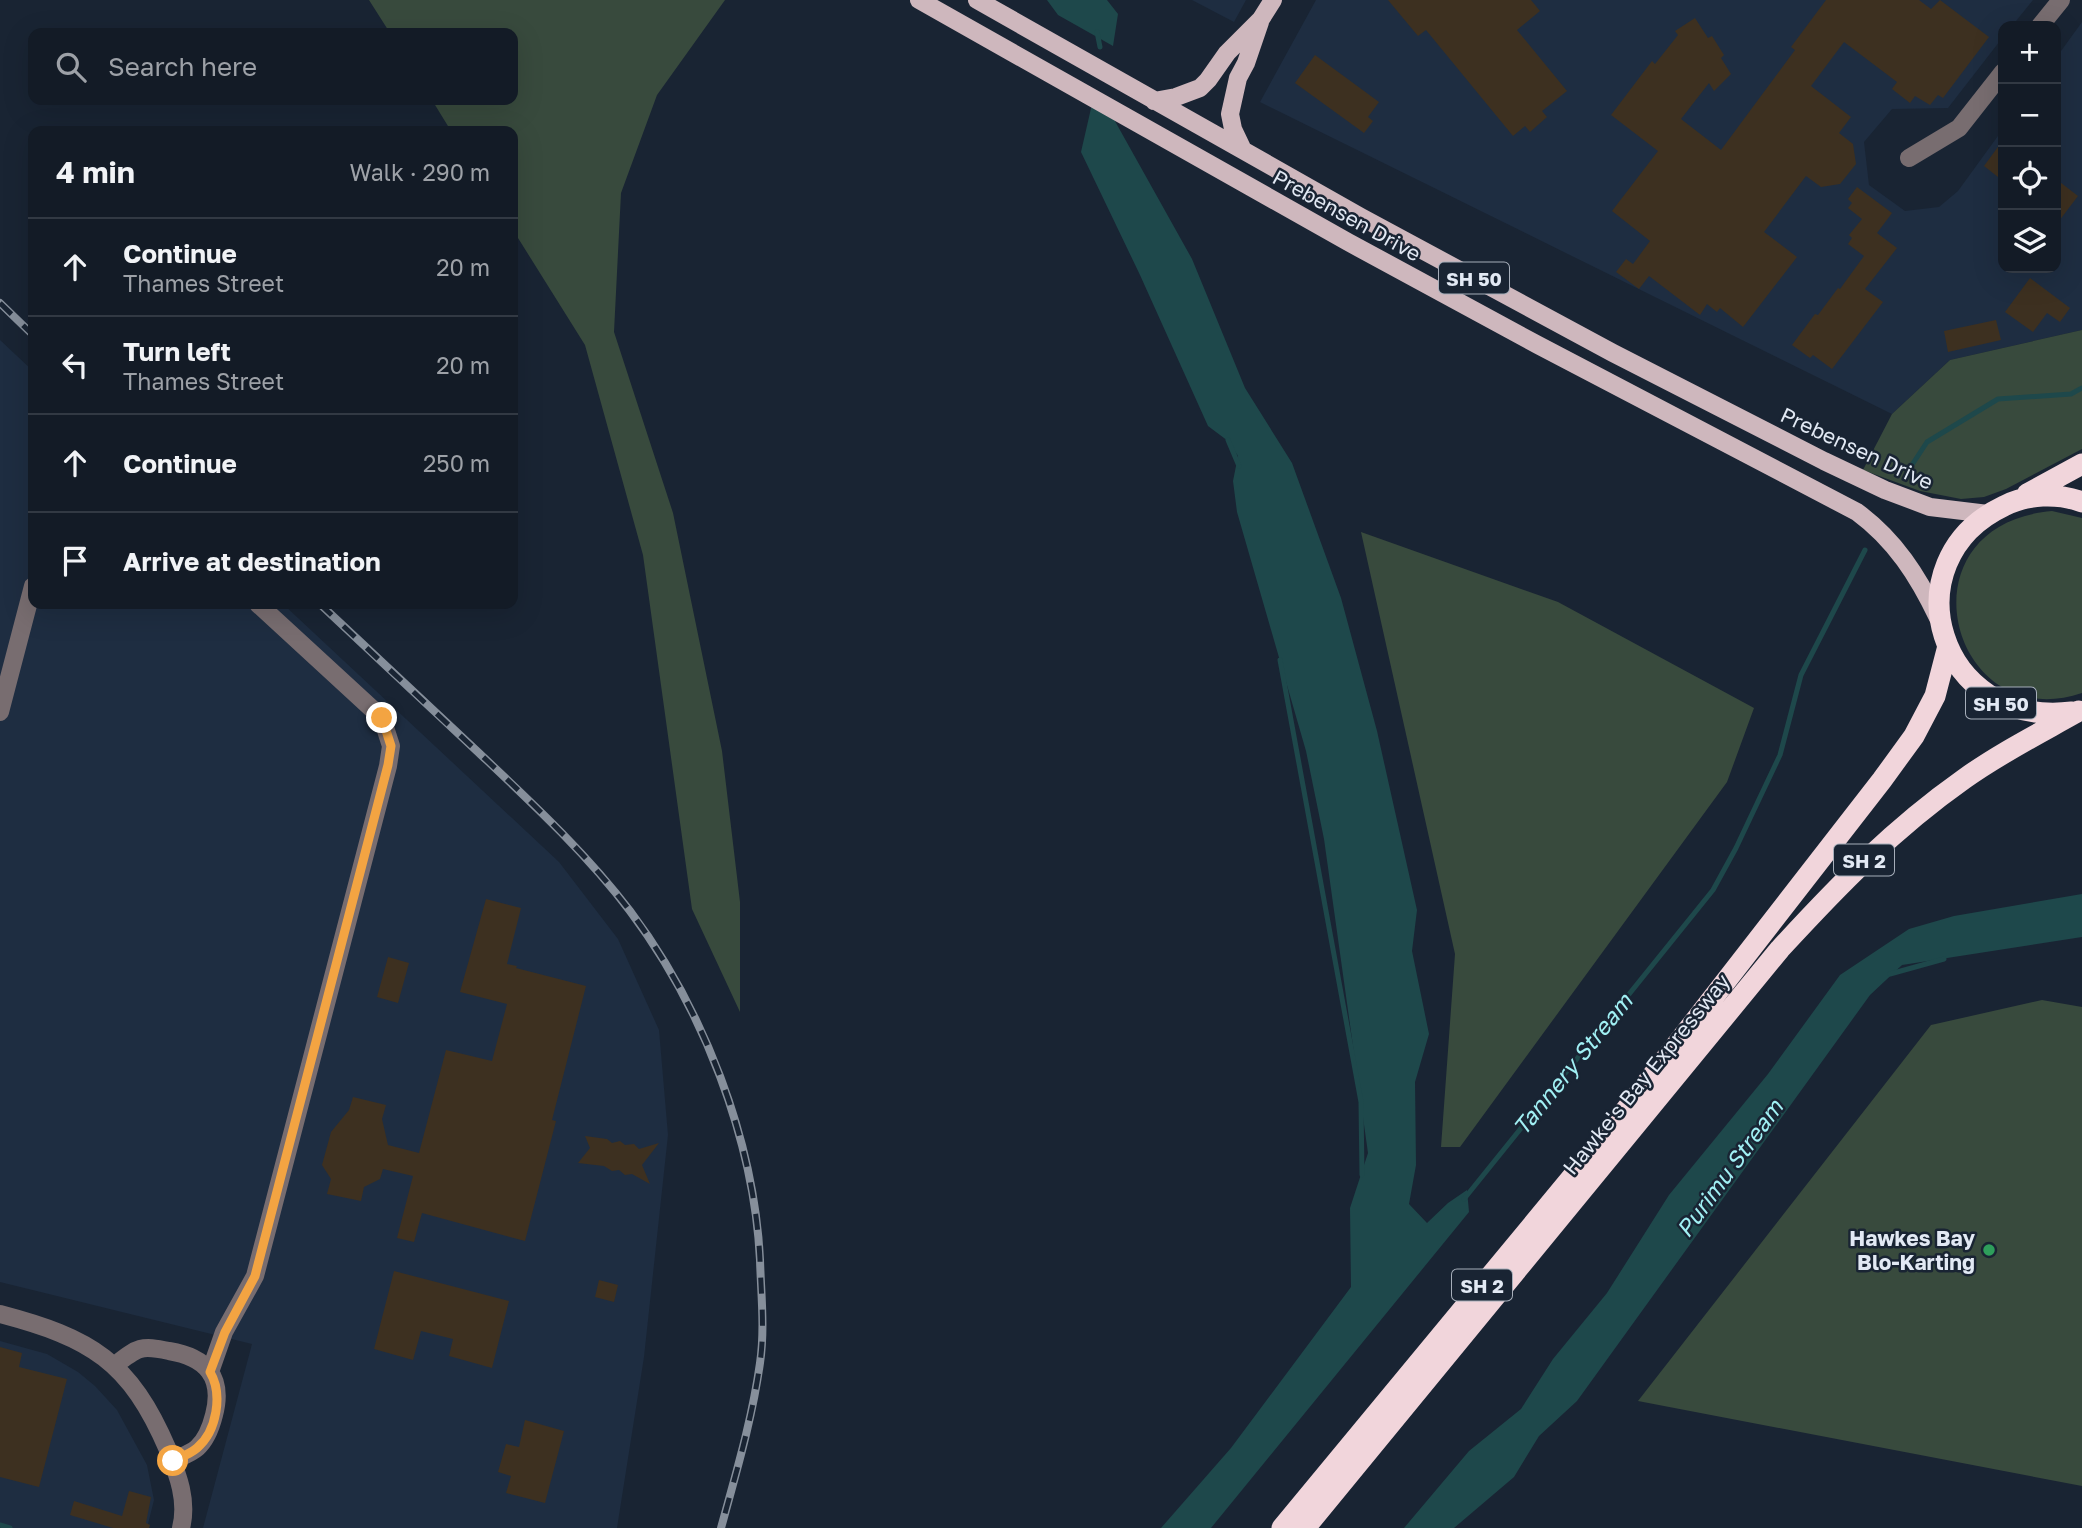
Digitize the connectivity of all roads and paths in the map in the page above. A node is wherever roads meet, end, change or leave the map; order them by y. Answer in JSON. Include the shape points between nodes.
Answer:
{"nodes":[{"id":1,"x":919,"y":0,"type":"edge"},
{"id":2,"x":977,"y":0,"type":"edge"},
{"id":3,"x":1273,"y":0,"type":"edge"},
{"id":4,"x":2061,"y":0,"type":"edge"},
{"id":5,"x":1261,"y":19,"type":"junction"},
{"id":6,"x":2044,"y":21,"type":"edge"},
{"id":7,"x":1998,"y":78,"type":"edge"},
{"id":8,"x":1154,"y":101,"type":"junction"},
{"id":9,"x":1243,"y":150,"type":"junction"},
{"id":10,"x":1909,"y":158,"type":"dead end"},
{"id":11,"x":2082,"y":464,"type":"edge"},
{"id":12,"x":2016,"y":500,"type":"junction"},
{"id":13,"x":2082,"y":502,"type":"edge"},
{"id":14,"x":1988,"y":514,"type":"junction"},
{"id":15,"x":28,"y":605,"type":"edge"},
{"id":16,"x":263,"y":609,"type":"edge"},
{"id":17,"x":1941,"y":623,"type":"junction"},
{"id":18,"x":1948,"y":646,"type":"junction"},
{"id":19,"x":2080,"y":710,"type":"edge"},
{"id":20,"x":0,"y":712,"type":"edge"},
{"id":21,"x":0,"y":1314,"type":"edge"},
{"id":22,"x":115,"y":1365,"type":"junction"},
{"id":23,"x":210,"y":1372,"type":"junction"},
{"id":24,"x":173,"y":1461,"type":"junction"},
{"id":25,"x":181,"y":1528,"type":"edge"},
{"id":26,"x":1282,"y":1528,"type":"edge"},
{"id":27,"x":1305,"y":1528,"type":"edge"}],
"edges":[{"from":1,"to":17,"type":"main road","name":"Prebensen Drive","number":"SH 50","via":[[1348,242],[1857,512],[1876,526],[1913,569]]},
{"from":2,"to":8,"type":"main road","name":"Prebensen Drive","number":"SH 50"},
{"from":3,"to":5,"type":"main road"},
{"from":4,"to":6,"type":"street"},
{"from":5,"to":8,"type":"main road","via":[[1200,88]]},
{"from":5,"to":9,"type":"main road","via":[[1238,78],[1230,114]]},
{"from":7,"to":10,"type":"street","via":[[1959,128]]},
{"from":8,"to":9,"type":"main road","name":"Prebensen Drive","number":"SH 50"},
{"from":9,"to":14,"type":"main road","name":"Prebensen Drive","number":"SH 50","via":[[1613,353],[1824,461],[1930,507]]},
{"from":11,"to":12,"type":"highway"},
{"from":12,"to":13,"type":"highway","via":[[2045,496]]},
{"from":12,"to":14,"type":"highway"},
{"from":14,"to":17,"type":"highway","via":[[1951,555],[1940,591]]},
{"from":15,"to":20,"type":"street"},
{"from":16,"to":23,"type":"street","via":[[382,718],[391,746],[255,1276]]},
{"from":17,"to":18,"type":"highway"},
{"from":18,"to":19,"type":"highway","number":"SH 50","via":[[1965,676],[2002,704],[2038,713]]},
{"from":18,"to":26,"type":"highway","name":"Hawke's Bay Expressway","number":"SH 2","via":[[1936,696],[1882,780],[1597,1147]]},
{"from":19,"to":27,"type":"highway","name":"Hawke's Bay Expressway","number":"SH 2","via":[[1965,778],[1846,877],[1780,949]]},
{"from":21,"to":22,"type":"street","via":[[63,1333]]},
{"from":22,"to":23,"type":"street","via":[[147,1347],[194,1357]]},
{"from":22,"to":24,"type":"street","via":[[146,1403]]},
{"from":23,"to":24,"type":"street","via":[[217,1404],[207,1436],[198,1447]]},
{"from":24,"to":25,"type":"street","via":[[183,1493]]}]}
